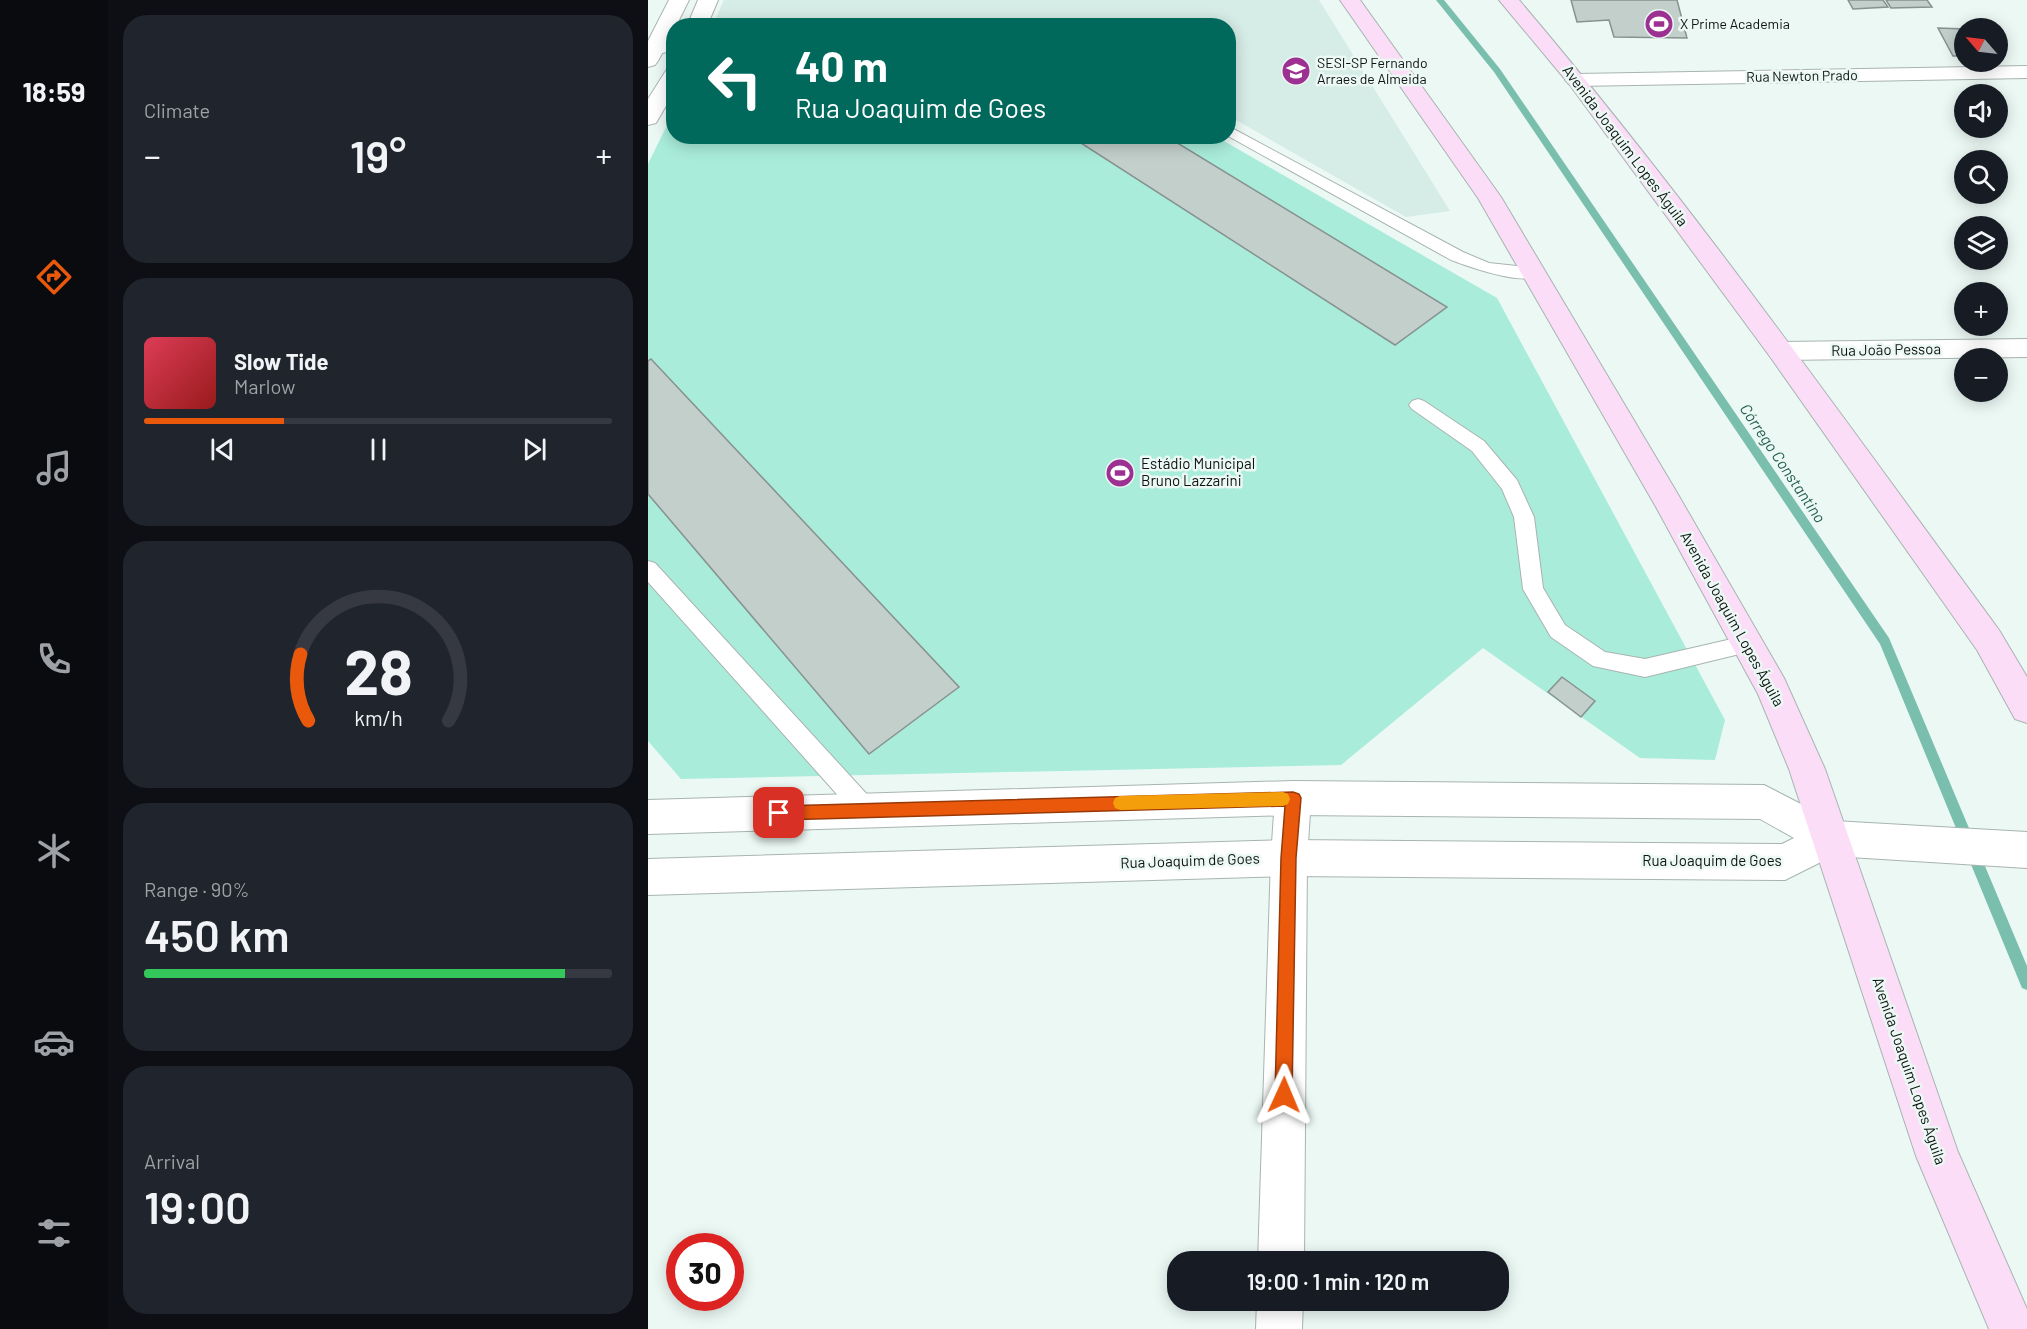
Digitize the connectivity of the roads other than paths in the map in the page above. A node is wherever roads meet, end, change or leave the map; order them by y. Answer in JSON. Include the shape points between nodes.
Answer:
{"nodes":[{"id":1,"x":679,"y":0,"type":"edge"},
{"id":2,"x":708,"y":0,"type":"edge"},
{"id":3,"x":1350,"y":0,"type":"edge"},
{"id":4,"x":1509,"y":0,"type":"edge"},
{"id":5,"x":671,"y":18,"type":"edge"},
{"id":6,"x":700,"y":18,"type":"edge"},
{"id":7,"x":666,"y":30,"type":"edge"},
{"id":8,"x":657,"y":51,"type":"edge"},
{"id":9,"x":2027,"y":72,"type":"edge"},
{"id":10,"x":1576,"y":80,"type":"junction"},
{"id":11,"x":666,"y":87,"type":"edge"},
{"id":12,"x":648,"y":118,"type":"edge"},
{"id":13,"x":1236,"y":134,"type":"edge"},
{"id":14,"x":1534,"y":273,"type":"junction"},
{"id":15,"x":2027,"y":348,"type":"edge"},
{"id":16,"x":1780,"y":351,"type":"junction"},
{"id":17,"x":1418,"y":405,"type":"dead end"},
{"id":18,"x":648,"y":569,"type":"edge"},
{"id":19,"x":1749,"y":644,"type":"junction"},
{"id":20,"x":2027,"y":708,"type":"edge"},
{"id":21,"x":1293,"y":798,"type":"junction"},
{"id":22,"x":866,"y":810,"type":"junction"},
{"id":23,"x":648,"y":817,"type":"edge"},
{"id":24,"x":1830,"y":838,"type":"junction"},
{"id":25,"x":2021,"y":850,"type":"edge"},
{"id":26,"x":1288,"y":858,"type":"junction"},
{"id":27,"x":648,"y":877,"type":"edge"},
{"id":28,"x":1281,"y":1251,"type":"edge"},
{"id":29,"x":1280,"y":1311,"type":"edge"},
{"id":30,"x":1279,"y":1329,"type":"edge"},
{"id":31,"x":2012,"y":1329,"type":"edge"}],
"edges":[{"from":1,"to":5,"type":"street"},
{"from":2,"to":6,"type":"street"},
{"from":3,"to":14,"type":"main road","name":"Avenida Joaquim Lopes Águila","via":[[1489,197]]},
{"from":4,"to":10,"type":"main road","name":"Avenida Joaquim Lopes Águila"},
{"from":7,"to":8,"type":"street"},
{"from":9,"to":10,"type":"street","name":"Rua Newton Prado"},
{"from":10,"to":16,"type":"main road","name":"Avenida Joaquim Lopes Águila"},
{"from":11,"to":12,"type":"street"},
{"from":13,"to":14,"type":"lane","via":[[1457,256],[1485,268]]},
{"from":14,"to":19,"type":"main road","name":"Avenida Joaquim Lopes Águila"},
{"from":15,"to":16,"type":"street","name":"Rua João Pessoa"},
{"from":16,"to":20,"type":"main road","name":"Avenida Joaquim Lopes Águila","via":[[1988,640]]},
{"from":17,"to":19,"type":"lane","via":[[1478,446],[1510,485],[1524,517],[1533,589],[1557,631],[1600,660],[1645,668]]},
{"from":18,"to":22,"type":"lane"},
{"from":19,"to":24,"type":"main road","name":"Avenida Joaquim Lopes Águila","via":[[1790,729]]},
{"from":21,"to":22,"type":"street"},
{"from":21,"to":24,"type":"street","via":[[1764,802]]},
{"from":21,"to":26,"type":"street"},
{"from":22,"to":23,"type":"street"},
{"from":24,"to":25,"type":"street"},
{"from":24,"to":26,"type":"street","name":"Rua Joaquim de Goes","via":[[1785,862]]},
{"from":24,"to":31,"type":"main road","name":"Avenida Joaquim Lopes Águila","via":[[1938,1156]]},
{"from":26,"to":27,"type":"street","name":"Rua Joaquim de Goes"},
{"from":26,"to":28,"type":"street"},
{"from":29,"to":30,"type":"street"}]}
